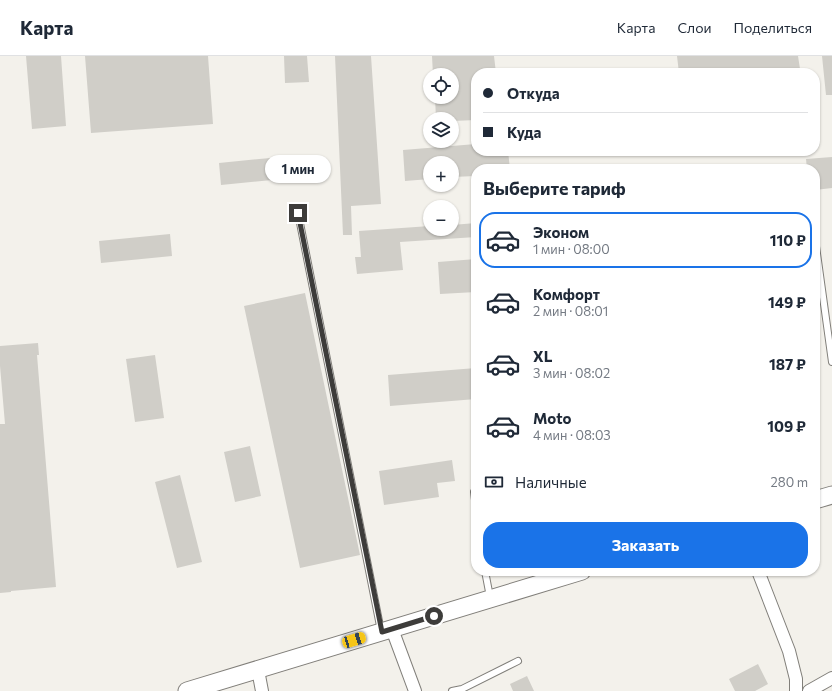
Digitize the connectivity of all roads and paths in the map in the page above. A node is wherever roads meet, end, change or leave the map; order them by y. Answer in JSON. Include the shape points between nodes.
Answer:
{"nodes":[{"id":1,"x":298,"y":213,"type":"dead end"},
{"id":2,"x":820,"y":275,"type":"edge"},
{"id":3,"x":832,"y":362,"type":"edge"},
{"id":4,"x":832,"y":495,"type":"edge"},
{"id":5,"x":820,"y":499,"type":"edge"},
{"id":6,"x":486,"y":576,"type":"edge"},
{"id":7,"x":566,"y":576,"type":"edge"},
{"id":8,"x":760,"y":576,"type":"edge"},
{"id":9,"x":490,"y":599,"type":"junction"},
{"id":10,"x":387,"y":630,"type":"junction"},
{"id":11,"x":518,"y":661,"type":"dead end"},
{"id":12,"x":258,"y":670,"type":"junction"},
{"id":13,"x":832,"y":678,"type":"edge"},
{"id":14,"x":796,"y":685,"type":"edge"},
{"id":15,"x":187,"y":691,"type":"edge"},
{"id":16,"x":262,"y":691,"type":"edge"},
{"id":17,"x":415,"y":691,"type":"edge"},
{"id":18,"x":452,"y":691,"type":"edge"},
{"id":19,"x":809,"y":691,"type":"edge"}],
"edges":[{"from":1,"to":10,"type":"lane"},
{"from":2,"to":3,"type":"lane"},
{"from":4,"to":5,"type":"main road"},
{"from":6,"to":9,"type":"lane"},
{"from":7,"to":9,"type":"main road"},
{"from":8,"to":14,"type":"street","via":[[789,652]]},
{"from":9,"to":10,"type":"main road"},
{"from":10,"to":12,"type":"main road"},
{"from":10,"to":17,"type":"street"},
{"from":11,"to":18,"type":"lane","via":[[462,689]]},
{"from":12,"to":15,"type":"main road"},
{"from":12,"to":16,"type":"street"},
{"from":13,"to":19,"type":"street"}]}
